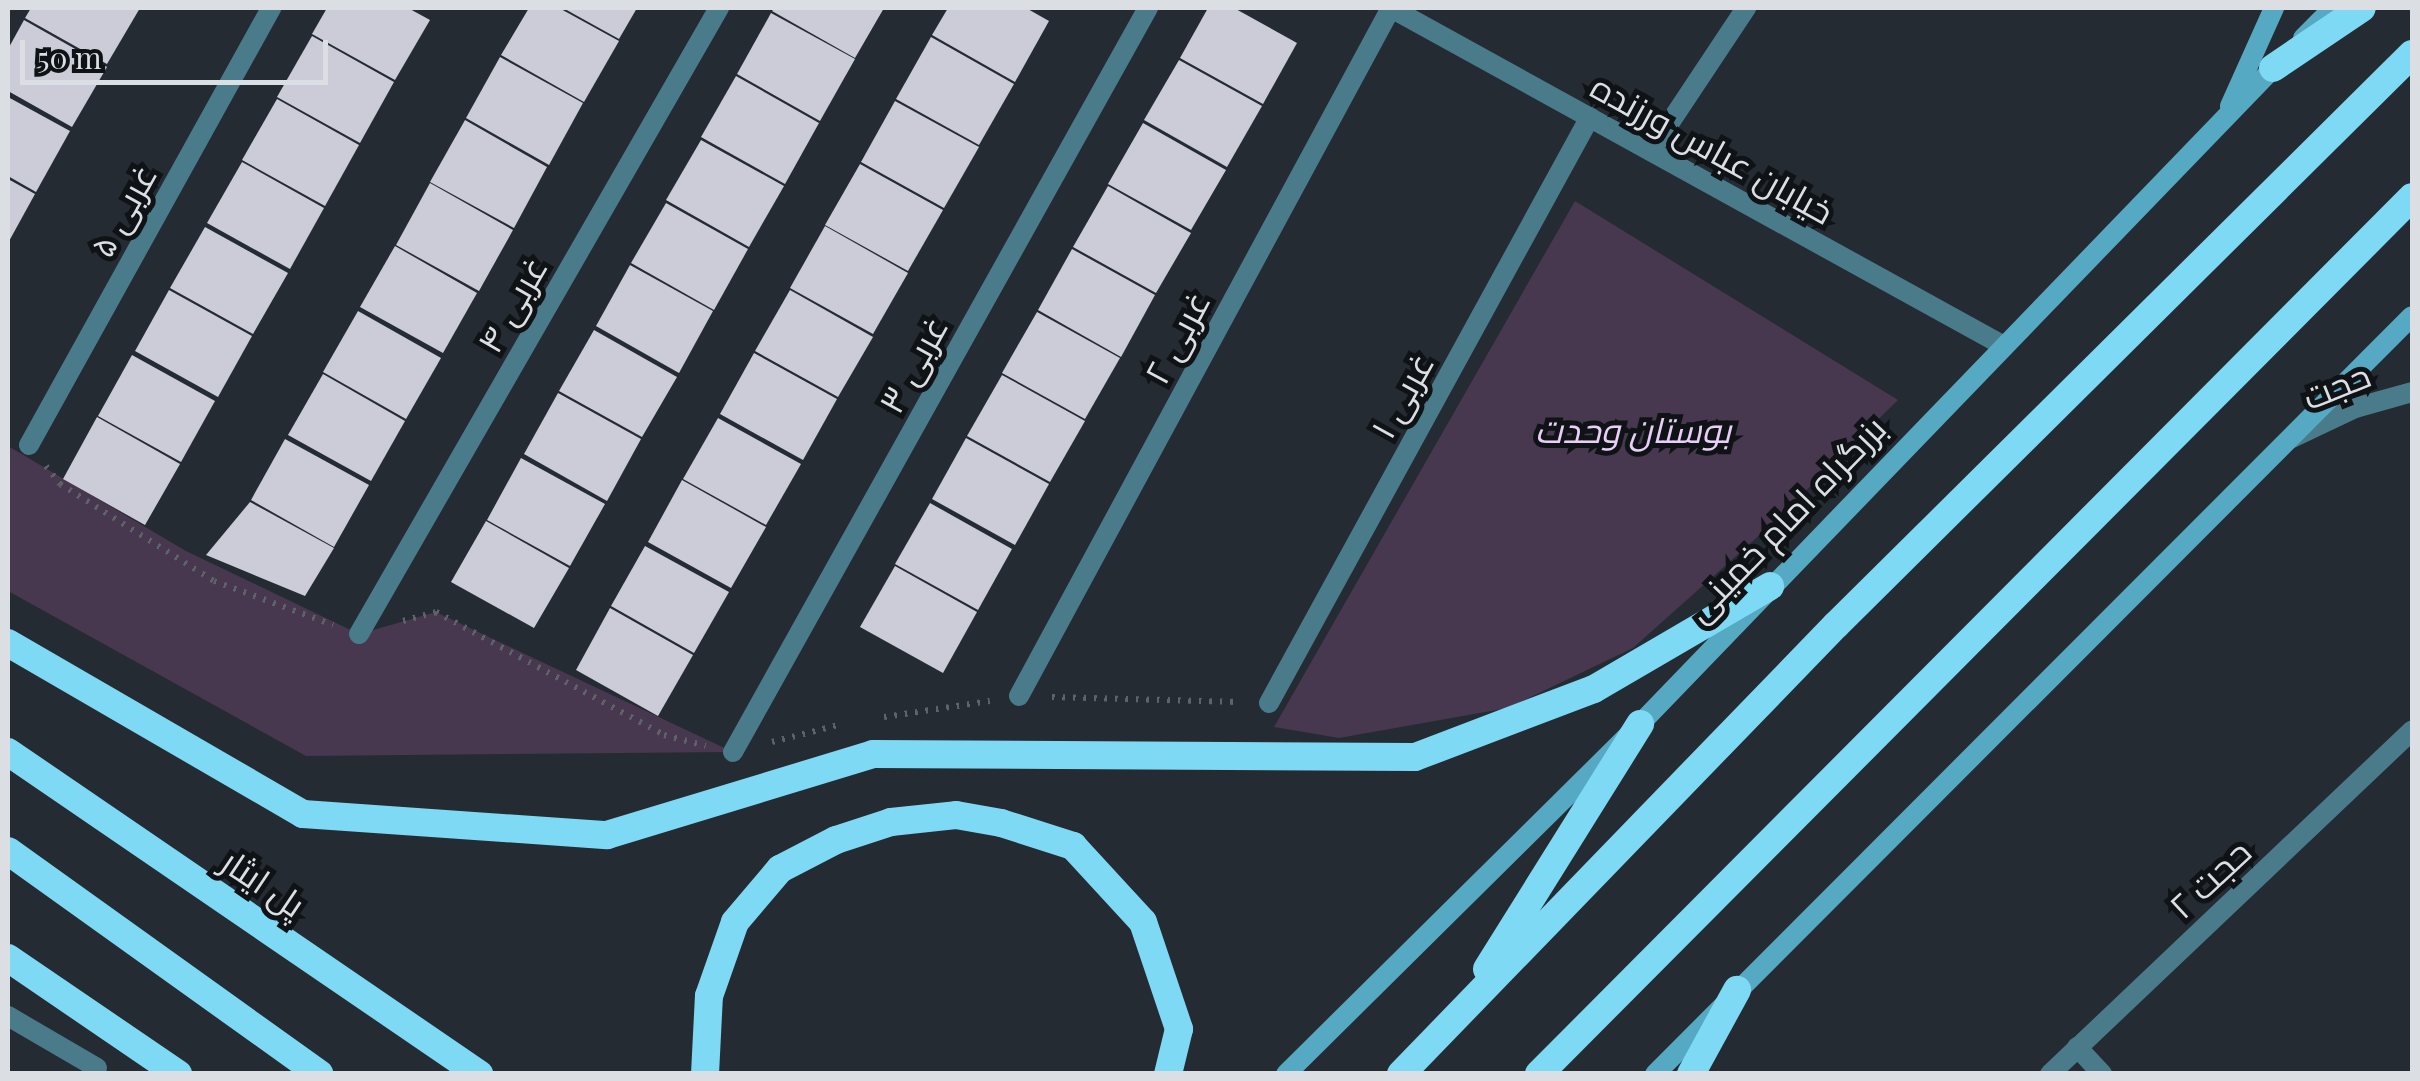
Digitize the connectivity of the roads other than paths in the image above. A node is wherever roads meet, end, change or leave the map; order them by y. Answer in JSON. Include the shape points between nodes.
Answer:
{"nodes":[{"id":1,"x":271,"y":8,"type":"edge"},
{"id":2,"x":720,"y":8,"type":"edge"},
{"id":3,"x":1148,"y":8,"type":"edge"},
{"id":4,"x":1391,"y":8,"type":"edge"},
{"id":5,"x":1746,"y":8,"type":"edge"},
{"id":6,"x":2274,"y":8,"type":"edge"},
{"id":7,"x":2333,"y":8,"type":"edge"},
{"id":8,"x":2362,"y":8,"type":"edge"},
{"id":9,"x":2412,"y":54,"type":"edge"},
{"id":10,"x":2273,"y":68,"type":"junction"},
{"id":11,"x":1590,"y":117,"type":"junction"},
{"id":12,"x":2224,"y":118,"type":"junction"},
{"id":13,"x":1651,"y":151,"type":"junction"},
{"id":14,"x":2412,"y":197,"type":"edge"},
{"id":15,"x":2412,"y":316,"type":"edge"},
{"id":16,"x":2004,"y":346,"type":"junction"},
{"id":17,"x":2412,"y":392,"type":"edge"},
{"id":18,"x":2286,"y":441,"type":"junction"},
{"id":19,"x":30,"y":444,"type":"road end"},
{"id":20,"x":1770,"y":586,"type":"junction"},
{"id":21,"x":359,"y":634,"type":"road end"},
{"id":22,"x":8,"y":643,"type":"edge"},
{"id":23,"x":1019,"y":696,"type":"road end"},
{"id":24,"x":1269,"y":703,"type":"road end"},
{"id":25,"x":1640,"y":724,"type":"junction"},
{"id":26,"x":2412,"y":730,"type":"edge"},
{"id":27,"x":8,"y":752,"type":"edge"},
{"id":28,"x":733,"y":752,"type":"road end"},
{"id":29,"x":8,"y":851,"type":"edge"},
{"id":30,"x":8,"y":958,"type":"edge"},
{"id":31,"x":1737,"y":990,"type":"junction"},
{"id":32,"x":8,"y":1016,"type":"edge"},
{"id":33,"x":1456,"y":1019,"type":"junction"},
{"id":34,"x":2077,"y":1047,"type":"junction"},
{"id":35,"x":97,"y":1068,"type":"dead end"},
{"id":36,"x":178,"y":1074,"type":"edge"},
{"id":37,"x":319,"y":1074,"type":"edge"},
{"id":38,"x":479,"y":1074,"type":"edge"},
{"id":39,"x":705,"y":1074,"type":"edge"},
{"id":40,"x":1168,"y":1074,"type":"edge"},
{"id":41,"x":1286,"y":1074,"type":"edge"},
{"id":42,"x":1401,"y":1074,"type":"edge"},
{"id":43,"x":1539,"y":1074,"type":"edge"},
{"id":44,"x":1655,"y":1074,"type":"edge"},
{"id":45,"x":1692,"y":1074,"type":"edge"},
{"id":46,"x":2050,"y":1074,"type":"edge"},
{"id":47,"x":2102,"y":1074,"type":"edge"}],
"edges":[{"from":1,"to":19,"type":"street","name":"غربی ۵"},
{"from":2,"to":21,"type":"street","name":"غربی ۴"},
{"from":3,"to":28,"type":"street","name":"غربی ۳"},
{"from":4,"to":11,"type":"street","name":"خیابان عباس ورزنده"},
{"from":4,"to":23,"type":"street","name":"غربی ۲"},
{"from":5,"to":13,"type":"street"},
{"from":6,"to":12,"type":"main road"},
{"from":7,"to":10,"type":"main road","name":"بزرگراه امام خمینی"},
{"from":8,"to":10,"type":"highway"},
{"from":9,"to":33,"type":"highway","via":[[1836,626]]},
{"from":10,"to":12,"type":"main road","name":"بزرگراه امام خمینی"},
{"from":11,"to":13,"type":"street","name":"خیابان عباس ورزنده"},
{"from":11,"to":24,"type":"street","name":"غربی ۱"},
{"from":12,"to":16,"type":"main road","name":"بزرگراه امام خمینی"},
{"from":13,"to":16,"type":"street","name":"خیابان عباس ورزنده"},
{"from":14,"to":43,"type":"highway"},
{"from":15,"to":18,"type":"main road"},
{"from":16,"to":20,"type":"main road","name":"بزرگراه امام خمینی"},
{"from":17,"to":18,"type":"street","name":"حجت","via":[[2354,408]]},
{"from":18,"to":31,"type":"main road"},
{"from":20,"to":22,"type":"highway","via":[[1594,689],[1416,757],[873,754],[607,835],[302,814]]},
{"from":20,"to":25,"type":"main road","name":"بزرگراه امام خمینی"},
{"from":25,"to":33,"type":"highway"},
{"from":25,"to":41,"type":"main road","name":"بزرگراه امام خمینی"},
{"from":26,"to":34,"type":"street","name":"حجت ۲"},
{"from":27,"to":38,"type":"highway","name":"پل ایثار"},
{"from":29,"to":37,"type":"highway"},
{"from":30,"to":36,"type":"highway"},
{"from":31,"to":44,"type":"main road"},
{"from":31,"to":45,"type":"highway"},
{"from":32,"to":35,"type":"street"},
{"from":33,"to":42,"type":"highway"},
{"from":34,"to":46,"type":"street","name":"حجت ۲"},
{"from":34,"to":47,"type":"street"},
{"from":39,"to":40,"type":"highway","via":[[709,996],[728,940],[780,869],[891,822],[956,815],[1073,846],[1143,922],[1179,1029]]}]}
